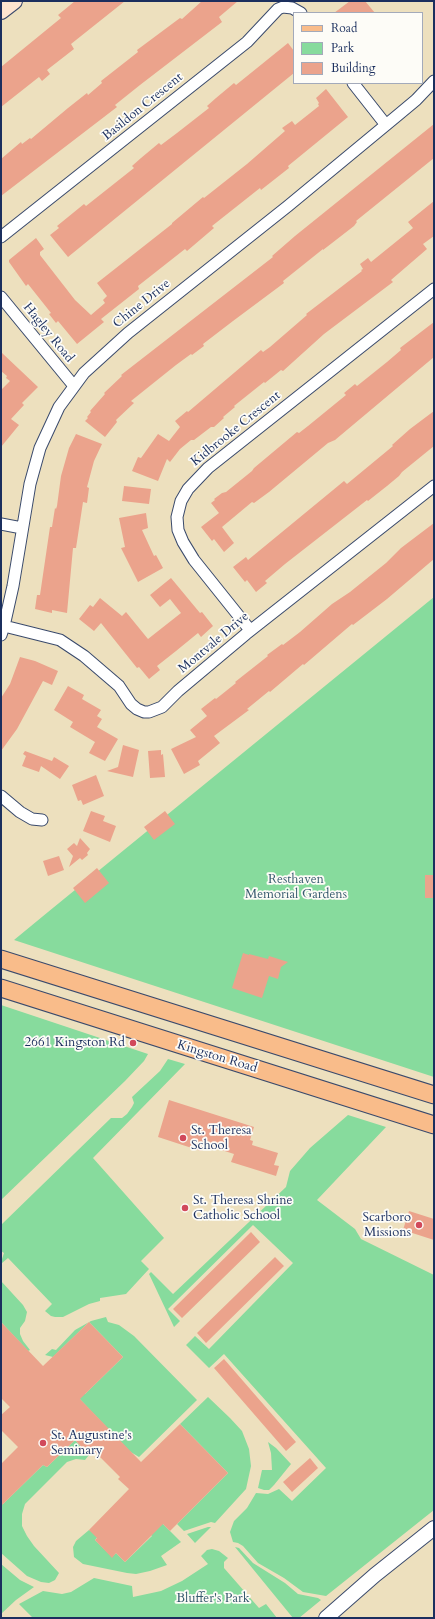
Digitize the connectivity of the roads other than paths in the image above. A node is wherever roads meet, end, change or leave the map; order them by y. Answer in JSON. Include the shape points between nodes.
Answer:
{"nodes":[{"id":1,"x":14,"y":1,"type":"edge"},
{"id":2,"x":1,"y":11,"type":"edge"},
{"id":3,"x":299,"y":12,"type":"edge"},
{"id":4,"x":434,"y":81,"type":"edge"},
{"id":5,"x":354,"y":84,"type":"edge"},
{"id":6,"x":386,"y":125,"type":"junction"},
{"id":7,"x":1,"y":237,"type":"edge"},
{"id":8,"x":434,"y":289,"type":"edge"},
{"id":9,"x":1,"y":297,"type":"edge"},
{"id":10,"x":74,"y":386,"type":"junction"},
{"id":11,"x":434,"y":486,"type":"edge"},
{"id":12,"x":1,"y":524,"type":"edge"},
{"id":13,"x":22,"y":528,"type":"junction"},
{"id":14,"x":3,"y":630,"type":"edge"},
{"id":15,"x":250,"y":630,"type":"junction"},
{"id":16,"x":1,"y":796,"type":"edge"},
{"id":17,"x":42,"y":820,"type":"dead end"},
{"id":18,"x":1,"y":959,"type":"edge"},
{"id":19,"x":1,"y":988,"type":"edge"},
{"id":20,"x":434,"y":1095,"type":"edge"},
{"id":21,"x":434,"y":1125,"type":"edge"},
{"id":22,"x":434,"y":1528,"type":"edge"},
{"id":23,"x":332,"y":1616,"type":"edge"}],
"edges":[{"from":1,"to":2,"type":"main road"},
{"from":3,"to":7,"type":"street","name":"Basildon Crescent","via":[[292,8],[278,9],[247,42]]},
{"from":4,"to":6,"type":"street","name":"Chine Drive"},
{"from":5,"to":6,"type":"street"},
{"from":6,"to":10,"type":"street","name":"Chine Drive","via":[[128,333],[84,373]]},
{"from":8,"to":15,"type":"street","name":"Kidbrooke Crescent","via":[[208,468],[188,489],[181,501],[177,517],[178,530],[183,542],[194,560]]},
{"from":9,"to":10,"type":"street","name":"Hagley Road"},
{"from":10,"to":13,"type":"street","name":"Chine Drive","via":[[59,407],[40,448]]},
{"from":11,"to":15,"type":"street","name":"Montvale Drive"},
{"from":12,"to":13,"type":"street"},
{"from":13,"to":14,"type":"street","name":"Chine Drive"},
{"from":14,"to":15,"type":"street","name":"Montvale Drive","via":[[60,640],[84,656],[119,686],[131,704],[144,712],[162,707]]},
{"from":16,"to":17,"type":"street","via":[[20,812]]},
{"from":18,"to":20,"type":"main road"},
{"from":19,"to":21,"type":"main road","name":"Kingston Road"},
{"from":22,"to":23,"type":"street","via":[[375,1575]]}]}
